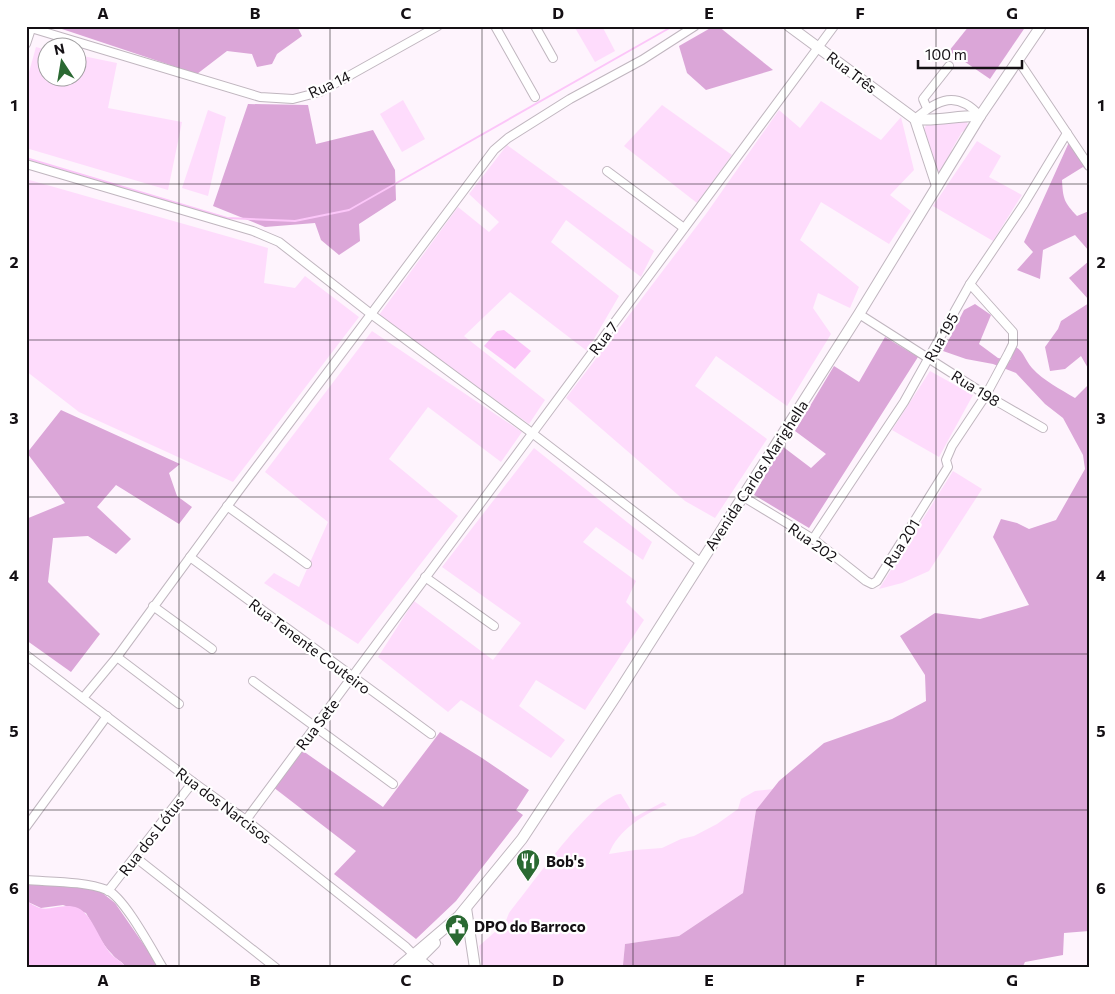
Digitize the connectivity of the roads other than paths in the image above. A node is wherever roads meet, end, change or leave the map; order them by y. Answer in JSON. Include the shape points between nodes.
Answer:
{"nodes":[{"id":1,"x":438,"y":26,"type":"edge"},
{"id":2,"x":495,"y":26,"type":"edge"},
{"id":3,"x":535,"y":26,"type":"edge"},
{"id":4,"x":695,"y":26,"type":"edge"},
{"id":5,"x":789,"y":26,"type":"edge"},
{"id":6,"x":834,"y":26,"type":"edge"},
{"id":7,"x":1041,"y":26,"type":"edge"},
{"id":8,"x":32,"y":27,"type":"edge"},
{"id":9,"x":26,"y":44,"type":"edge"},
{"id":10,"x":818,"y":47,"type":"junction"},
{"id":11,"x":552,"y":58,"type":"dead end"},
{"id":12,"x":1018,"y":60,"type":"junction"},
{"id":13,"x":949,"y":66,"type":"dead end"},
{"id":14,"x":535,"y":97,"type":"dead end"},
{"id":15,"x":927,"y":108,"type":"junction"},
{"id":16,"x":980,"y":116,"type":"junction"},
{"id":17,"x":915,"y":119,"type":"junction"},
{"id":18,"x":1067,"y":133,"type":"junction"},
{"id":19,"x":26,"y":164,"type":"edge"},
{"id":20,"x":1089,"y":166,"type":"edge"},
{"id":21,"x":607,"y":171,"type":"dead end"},
{"id":22,"x":937,"y":186,"type":"junction"},
{"id":23,"x":684,"y":228,"type":"junction"},
{"id":24,"x":970,"y":284,"type":"junction"},
{"id":25,"x":371,"y":314,"type":"junction"},
{"id":26,"x":859,"y":314,"type":"junction"},
{"id":27,"x":928,"y":359,"type":"junction"},
{"id":28,"x":986,"y":395,"type":"junction"},
{"id":29,"x":1043,"y":428,"type":"dead end"},
{"id":30,"x":532,"y":433,"type":"junction"},
{"id":31,"x":742,"y":496,"type":"junction"},
{"id":32,"x":227,"y":506,"type":"junction"},
{"id":33,"x":813,"y":539,"type":"junction"},
{"id":34,"x":190,"y":557,"type":"junction"},
{"id":35,"x":700,"y":562,"type":"junction"},
{"id":36,"x":307,"y":564,"type":"dead end"},
{"id":37,"x":880,"y":576,"type":"joint"},
{"id":38,"x":425,"y":577,"type":"junction"},
{"id":39,"x":153,"y":606,"type":"junction"},
{"id":40,"x":494,"y":626,"type":"dead end"},
{"id":41,"x":387,"y":628,"type":"joint"},
{"id":42,"x":212,"y":649,"type":"dead end"},
{"id":43,"x":117,"y":657,"type":"junction"},
{"id":44,"x":28,"y":660,"type":"edge"},
{"id":45,"x":352,"y":678,"type":"junction"},
{"id":46,"x":253,"y":681,"type":"dead end"},
{"id":47,"x":83,"y":698,"type":"junction"},
{"id":48,"x":179,"y":704,"type":"dead end"},
{"id":49,"x":107,"y":716,"type":"junction"},
{"id":50,"x":314,"y":727,"type":"junction"},
{"id":51,"x":431,"y":734,"type":"dead end"},
{"id":52,"x":193,"y":782,"type":"junction"},
{"id":53,"x":393,"y":784,"type":"dead end"},
{"id":54,"x":246,"y":820,"type":"junction"},
{"id":55,"x":26,"y":827,"type":"edge"},
{"id":56,"x":135,"y":857,"type":"junction"},
{"id":57,"x":26,"y":880,"type":"edge"},
{"id":58,"x":108,"y":891,"type":"junction"},
{"id":59,"x":462,"y":912,"type":"junction"},
{"id":60,"x":416,"y":957,"type":"junction"},
{"id":61,"x":163,"y":968,"type":"edge"},
{"id":62,"x":276,"y":968,"type":"edge"},
{"id":63,"x":398,"y":968,"type":"edge"},
{"id":64,"x":410,"y":968,"type":"edge"},
{"id":65,"x":429,"y":968,"type":"edge"},
{"id":66,"x":475,"y":968,"type":"edge"}],
"edges":[{"from":1,"to":8,"type":"street","name":"Rua 14","via":[[320,92],[293,98],[260,97]]},
{"from":2,"to":14,"type":"street"},
{"from":3,"to":11,"type":"street"},
{"from":4,"to":25,"type":"street","via":[[500,144]]},
{"from":5,"to":10,"type":"main road","name":"Rua Três"},
{"from":6,"to":10,"type":"street","name":"Rua 7"},
{"from":7,"to":12,"type":"main road","name":"Avenida Carlos Marighella"},
{"from":8,"to":9,"type":"street"},
{"from":10,"to":17,"type":"main road","name":"Rua Três"},
{"from":10,"to":23,"type":"street","name":"Rua 7"},
{"from":12,"to":16,"type":"main road","name":"Avenida Carlos Marighella"},
{"from":12,"to":18,"type":"street"},
{"from":13,"to":15,"type":"street","via":[[923,99]]},
{"from":15,"to":16,"type":"street","via":[[955,100],[969,105]]},
{"from":15,"to":17,"type":"street"},
{"from":16,"to":17,"type":"main road"},
{"from":16,"to":22,"type":"main road","name":"Avenida Carlos Marighella"},
{"from":17,"to":22,"type":"main road"},
{"from":18,"to":20,"type":"street"},
{"from":18,"to":24,"type":"street","name":"Rua 195"},
{"from":19,"to":25,"type":"street","via":[[272,238]]},
{"from":21,"to":23,"type":"street"},
{"from":22,"to":26,"type":"main road","name":"Avenida Carlos Marighella"},
{"from":23,"to":30,"type":"street","name":"Rua 7"},
{"from":24,"to":27,"type":"street","name":"Rua 195"},
{"from":24,"to":28,"type":"street","name":"Rua 201","via":[[1003,319],[1014,336]]},
{"from":25,"to":30,"type":"street"},
{"from":25,"to":32,"type":"street"},
{"from":26,"to":27,"type":"street","name":"Rua 198"},
{"from":26,"to":31,"type":"main road","name":"Avenida Carlos Marighella"},
{"from":27,"to":28,"type":"street","name":"Rua 198"},
{"from":27,"to":33,"type":"street","name":"Rua 195","via":[[904,402]]},
{"from":28,"to":29,"type":"street","name":"Rua 198"},
{"from":28,"to":37,"type":"street","name":"Rua 201","via":[[952,446],[946,460],[948,467]]},
{"from":30,"to":35,"type":"street"},
{"from":30,"to":38,"type":"street","name":"Rua 7"},
{"from":31,"to":33,"type":"street","name":"Rua 202"},
{"from":31,"to":35,"type":"main road","name":"Avenida Carlos Marighella"},
{"from":32,"to":34,"type":"street"},
{"from":32,"to":36,"type":"street"},
{"from":33,"to":37,"type":"street","name":"Rua 202","via":[[866,581],[872,584]]},
{"from":34,"to":39,"type":"street"},
{"from":34,"to":45,"type":"street","name":"Rua Tenente Couteiro"},
{"from":35,"to":59,"type":"main road","name":"Avenida Carlos Marighella","via":[[522,839]]},
{"from":38,"to":40,"type":"street"},
{"from":38,"to":41,"type":"street","name":"Rua 7"},
{"from":39,"to":42,"type":"street"},
{"from":39,"to":43,"type":"street"},
{"from":41,"to":45,"type":"street","name":"Rua Sete"},
{"from":43,"to":47,"type":"street"},
{"from":43,"to":48,"type":"street"},
{"from":44,"to":47,"type":"street","name":"Rua dos Narcisos"},
{"from":45,"to":50,"type":"street","name":"Rua Sete"},
{"from":45,"to":51,"type":"street","name":"Rua Tenente Couteiro"},
{"from":46,"to":50,"type":"street"},
{"from":47,"to":49,"type":"street","name":"Rua dos Narcisos"},
{"from":49,"to":52,"type":"street","name":"Rua dos Narcisos"},
{"from":49,"to":55,"type":"street"},
{"from":50,"to":53,"type":"street"},
{"from":50,"to":54,"type":"street","name":"Rua Sete"},
{"from":52,"to":54,"type":"street","name":"Rua dos Narcisos"},
{"from":52,"to":56,"type":"street","name":"Rua dos Lótus"},
{"from":54,"to":60,"type":"street","name":"Rua dos Narcisos"},
{"from":56,"to":58,"type":"street","name":"Rua dos Lótus"},
{"from":56,"to":62,"type":"street"},
{"from":57,"to":58,"type":"street","via":[[84,885]]},
{"from":58,"to":61,"type":"street","via":[[126,910]]},
{"from":59,"to":60,"type":"main road","name":"Avenida Carlos Marighella"},
{"from":59,"to":66,"type":"main road"},
{"from":60,"to":63,"type":"main road","name":"Avenida Carlos Marighella"},
{"from":60,"to":64,"type":"main road","name":"Avenida Carlos Marighella"},
{"from":60,"to":65,"type":"main road"}]}
